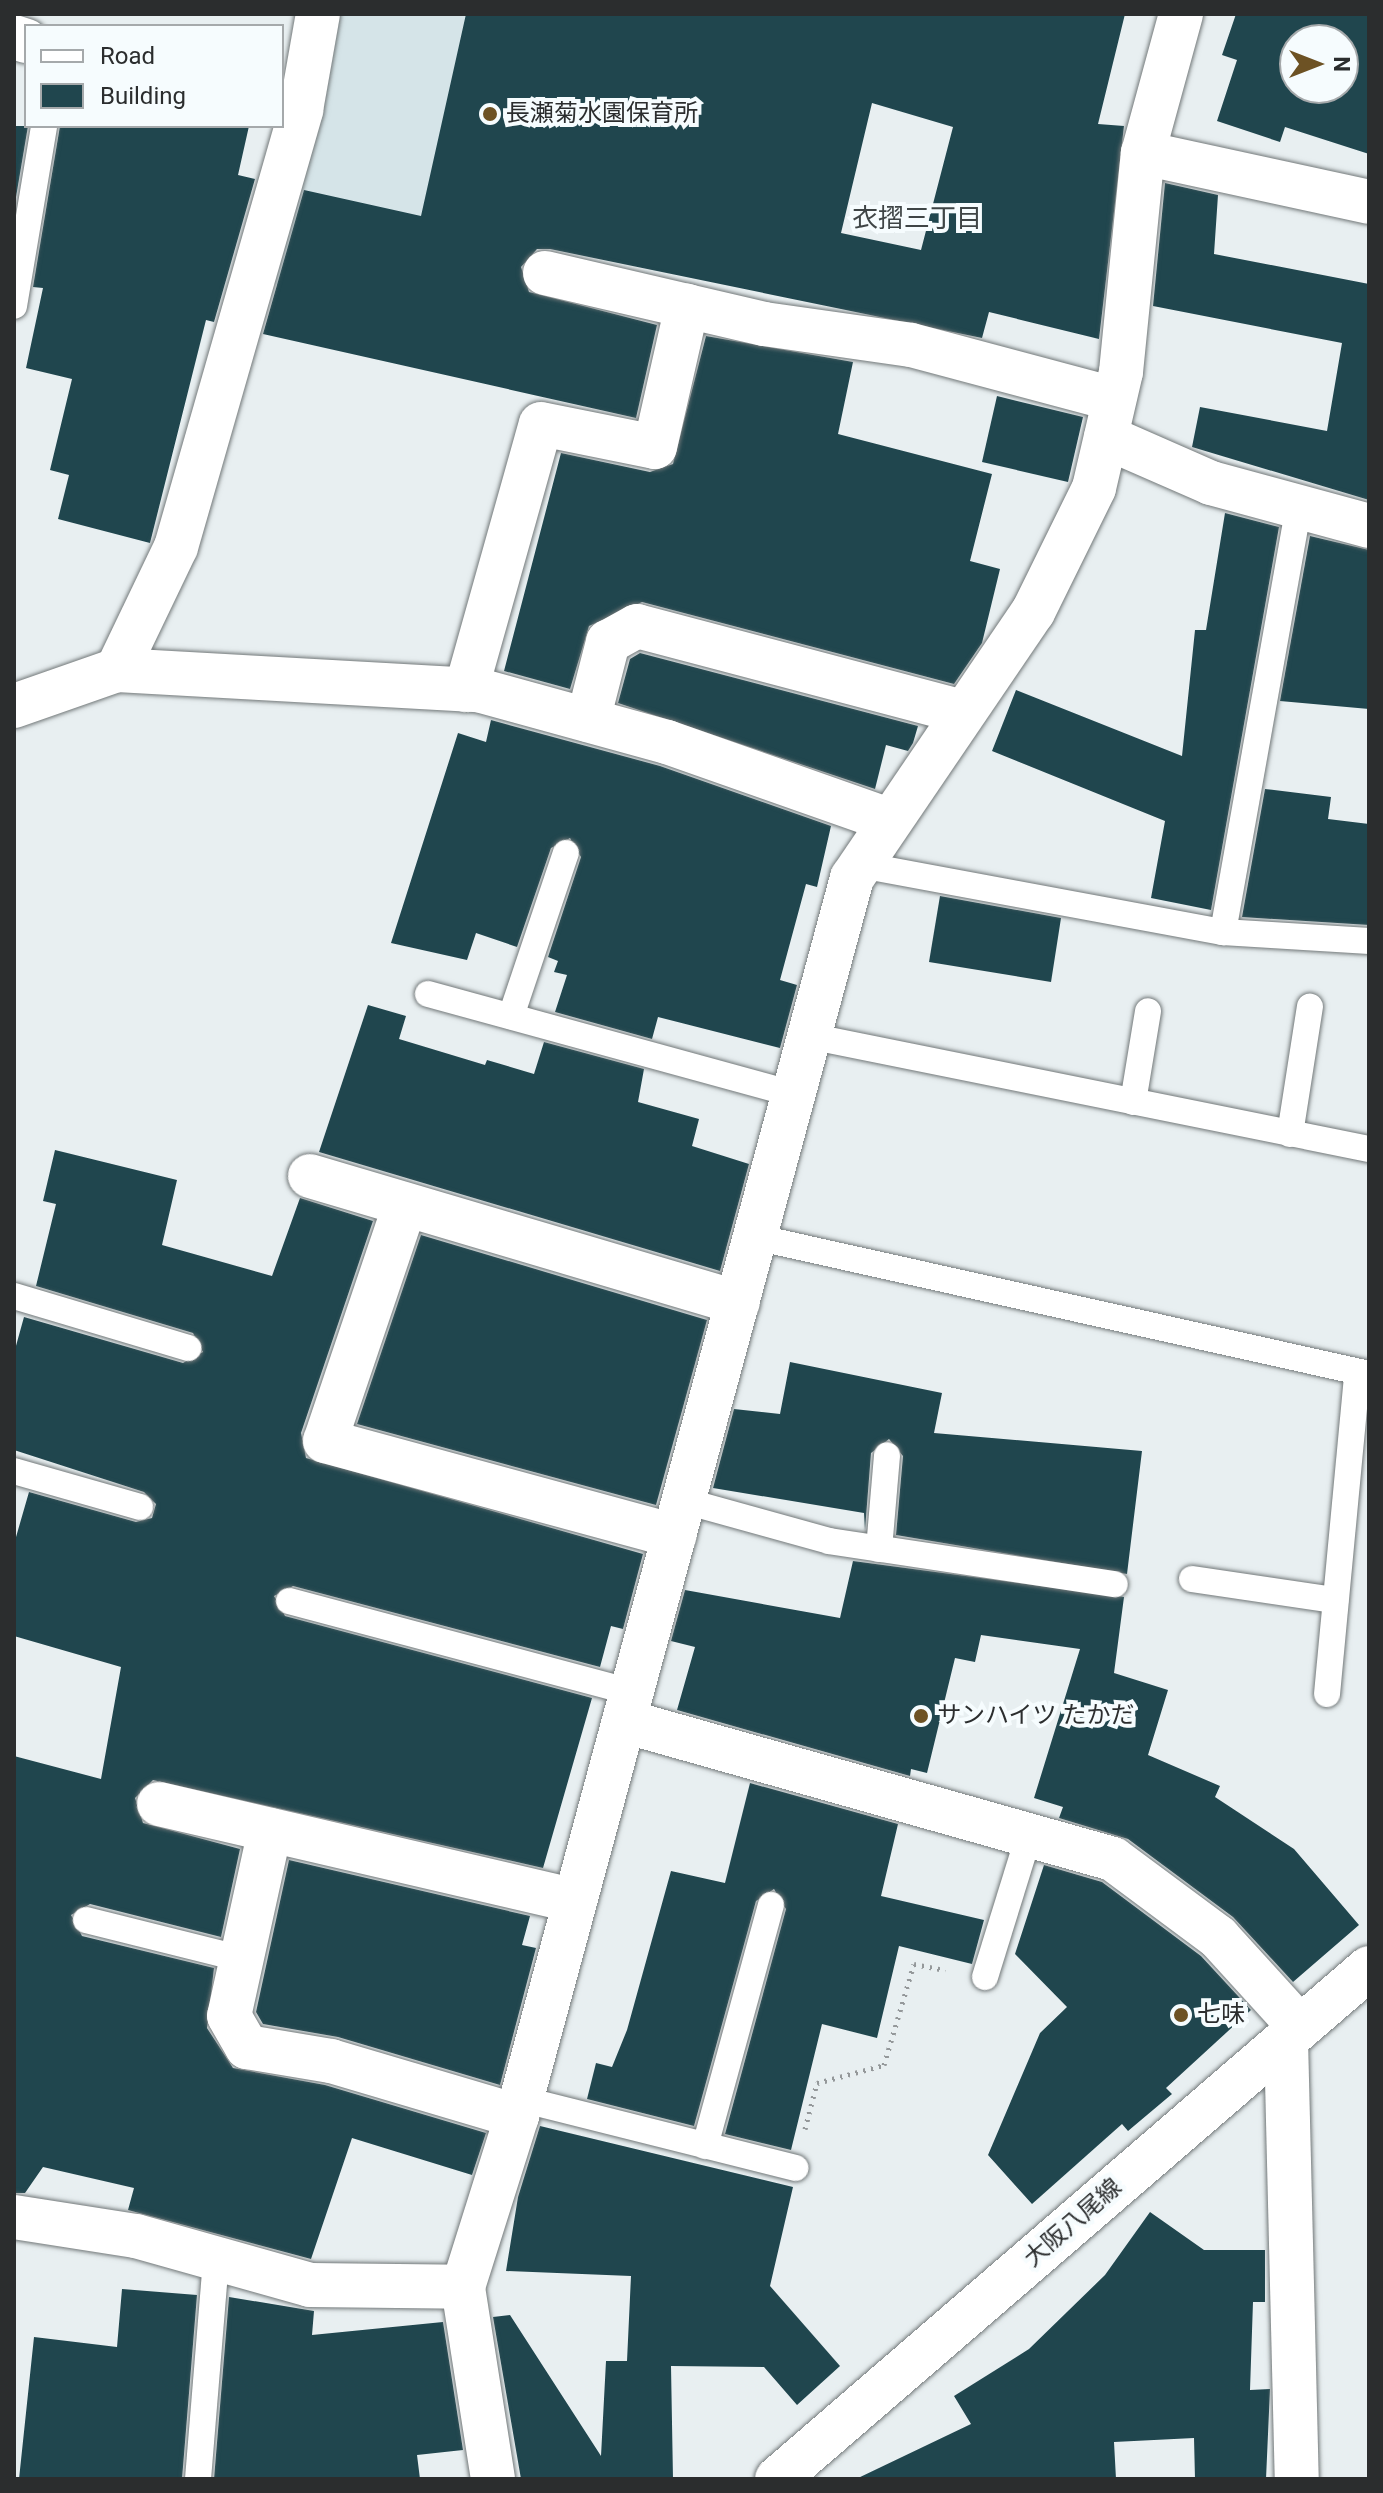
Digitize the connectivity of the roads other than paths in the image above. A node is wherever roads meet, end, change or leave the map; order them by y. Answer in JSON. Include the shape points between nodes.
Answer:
{"nodes":[{"id":1,"x":318,"y":14,"type":"edge"},
{"id":2,"x":1169,"y":17,"type":"edge"},
{"id":3,"x":291,"y":108,"type":"edge"},
{"id":4,"x":44,"y":128,"type":"edge"},
{"id":5,"x":1143,"y":153,"type":"junction"},
{"id":6,"x":1369,"y":202,"type":"edge"},
{"id":7,"x":545,"y":273,"type":"dead end"},
{"id":8,"x":14,"y":306,"type":"edge"},
{"id":9,"x":687,"y":306,"type":"junction"},
{"id":10,"x":1110,"y":418,"type":"junction"},
{"id":11,"x":1298,"y":511,"type":"junction"},
{"id":12,"x":1369,"y":526,"type":"edge"},
{"id":13,"x":117,"y":670,"type":"junction"},
{"id":14,"x":466,"y":690,"type":"junction"},
{"id":15,"x":14,"y":706,"type":"edge"},
{"id":16,"x":963,"y":712,"type":"junction"},
{"id":17,"x":588,"y":720,"type":"junction"},
{"id":18,"x":889,"y":820,"type":"junction"},
{"id":19,"x":566,"y":853,"type":"dead end"},
{"id":20,"x":861,"y":865,"type":"junction"},
{"id":21,"x":1223,"y":932,"type":"junction"},
{"id":22,"x":1369,"y":941,"type":"edge"},
{"id":23,"x":428,"y":994,"type":"dead end"},
{"id":24,"x":1310,"y":1007,"type":"dead end"},
{"id":25,"x":1148,"y":1011,"type":"dead end"},
{"id":26,"x":511,"y":1016,"type":"junction"},
{"id":27,"x":809,"y":1036,"type":"junction"},
{"id":28,"x":794,"y":1094,"type":"junction"},
{"id":29,"x":1133,"y":1102,"type":"junction"},
{"id":30,"x":1290,"y":1134,"type":"junction"},
{"id":31,"x":1369,"y":1149,"type":"edge"},
{"id":32,"x":310,"y":1176,"type":"dead end"},
{"id":33,"x":405,"y":1205,"type":"junction"},
{"id":34,"x":755,"y":1237,"type":"junction"},
{"id":35,"x":14,"y":1296,"type":"edge"},
{"id":36,"x":738,"y":1303,"type":"junction"},
{"id":37,"x":188,"y":1348,"type":"dead end"},
{"id":38,"x":1363,"y":1374,"type":"edge"},
{"id":39,"x":887,"y":1455,"type":"dead end"},
{"id":40,"x":14,"y":1471,"type":"edge"},
{"id":41,"x":140,"y":1507,"type":"dead end"},
{"id":42,"x":680,"y":1518,"type":"junction"},
{"id":43,"x":879,"y":1549,"type":"junction"},
{"id":44,"x":1192,"y":1579,"type":"dead end"},
{"id":45,"x":1115,"y":1584,"type":"dead end"},
{"id":46,"x":1335,"y":1600,"type":"junction"},
{"id":47,"x":289,"y":1601,"type":"dead end"},
{"id":48,"x":1327,"y":1694,"type":"dead end"},
{"id":49,"x":628,"y":1707,"type":"junction"},
{"id":50,"x":159,"y":1804,"type":"dead end"},
{"id":51,"x":270,"y":1830,"type":"junction"},
{"id":52,"x":1029,"y":1835,"type":"junction"},
{"id":53,"x":575,"y":1901,"type":"junction"},
{"id":54,"x":771,"y":1905,"type":"dead end"},
{"id":55,"x":86,"y":1920,"type":"dead end"},
{"id":56,"x":242,"y":1959,"type":"junction"},
{"id":57,"x":1364,"y":1976,"type":"edge"},
{"id":58,"x":985,"y":1977,"type":"road end"},
{"id":59,"x":1293,"y":2033,"type":"junction"},
{"id":60,"x":519,"y":2107,"type":"junction"},
{"id":61,"x":705,"y":2146,"type":"junction"},
{"id":62,"x":795,"y":2168,"type":"road end"},
{"id":63,"x":14,"y":2217,"type":"edge"},
{"id":64,"x":216,"y":2259,"type":"junction"},
{"id":65,"x":463,"y":2287,"type":"junction"},
{"id":66,"x":198,"y":2479,"type":"edge"},
{"id":67,"x":493,"y":2479,"type":"edge"},
{"id":68,"x":777,"y":2479,"type":"edge"},
{"id":69,"x":1297,"y":2479,"type":"edge"}],
"edges":[{"from":1,"to":3,"type":"street"},
{"from":2,"to":5,"type":"street"},
{"from":3,"to":13,"type":"street","via":[[176,547]]},
{"from":4,"to":8,"type":"lane"},
{"from":5,"to":6,"type":"street"},
{"from":5,"to":10,"type":"street"},
{"from":7,"to":9,"type":"street"},
{"from":9,"to":10,"type":"street","via":[[911,345]]},
{"from":9,"to":14,"type":"street","via":[[655,447],[541,424]]},
{"from":10,"to":11,"type":"street"},
{"from":10,"to":16,"type":"street","via":[[1094,488],[1033,612]]},
{"from":11,"to":12,"type":"street"},
{"from":11,"to":21,"type":"lane"},
{"from":13,"to":14,"type":"street"},
{"from":13,"to":15,"type":"street"},
{"from":14,"to":17,"type":"street"},
{"from":16,"to":17,"type":"street","via":[[637,626],[608,642]]},
{"from":16,"to":18,"type":"street"},
{"from":17,"to":18,"type":"street"},
{"from":18,"to":20,"type":"street"},
{"from":19,"to":26,"type":"lane"},
{"from":20,"to":21,"type":"lane"},
{"from":20,"to":27,"type":"street"},
{"from":21,"to":22,"type":"lane"},
{"from":23,"to":26,"type":"lane"},
{"from":24,"to":30,"type":"lane"},
{"from":25,"to":29,"type":"lane"},
{"from":26,"to":28,"type":"lane"},
{"from":27,"to":28,"type":"street"},
{"from":27,"to":29,"type":"lane"},
{"from":28,"to":34,"type":"street"},
{"from":29,"to":30,"type":"lane"},
{"from":30,"to":31,"type":"lane"},
{"from":32,"to":33,"type":"street"},
{"from":33,"to":36,"type":"street"},
{"from":33,"to":42,"type":"street","via":[[325,1441]]},
{"from":34,"to":36,"type":"street"},
{"from":34,"to":38,"type":"lane"},
{"from":35,"to":37,"type":"lane"},
{"from":36,"to":42,"type":"street"},
{"from":38,"to":46,"type":"lane"},
{"from":39,"to":43,"type":"lane"},
{"from":40,"to":41,"type":"lane"},
{"from":42,"to":43,"type":"lane"},
{"from":42,"to":49,"type":"street"},
{"from":43,"to":45,"type":"lane"},
{"from":44,"to":46,"type":"lane"},
{"from":46,"to":48,"type":"lane"},
{"from":47,"to":49,"type":"lane"},
{"from":49,"to":52,"type":"street"},
{"from":49,"to":53,"type":"street"},
{"from":50,"to":51,"type":"street"},
{"from":51,"to":53,"type":"street"},
{"from":51,"to":56,"type":"street"},
{"from":52,"to":58,"type":"lane"},
{"from":52,"to":59,"type":"street","via":[[1113,1859],[1218,1937]]},
{"from":53,"to":60,"type":"street"},
{"from":54,"to":61,"type":"lane"},
{"from":55,"to":56,"type":"lane"},
{"from":56,"to":60,"type":"street","via":[[229,2016],[247,2047],[331,2061]]},
{"from":57,"to":59,"type":"street","name":"大阪八尾線"},
{"from":59,"to":68,"type":"street","name":"大阪八尾線"},
{"from":59,"to":69,"type":"street"},
{"from":60,"to":61,"type":"lane"},
{"from":60,"to":65,"type":"street"},
{"from":61,"to":62,"type":"lane"},
{"from":63,"to":64,"type":"street","via":[[136,2236]]},
{"from":64,"to":65,"type":"street","via":[[310,2285]]},
{"from":64,"to":66,"type":"lane"},
{"from":65,"to":67,"type":"street"}]}
